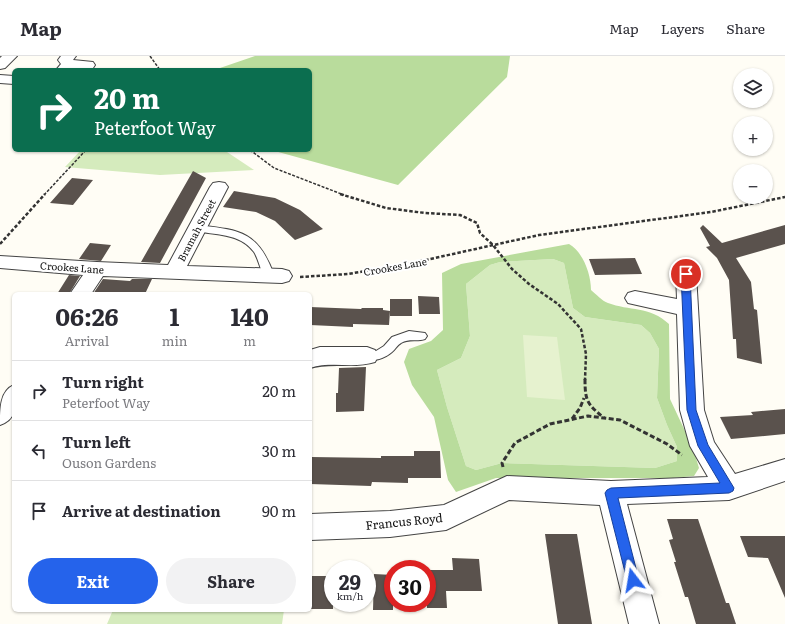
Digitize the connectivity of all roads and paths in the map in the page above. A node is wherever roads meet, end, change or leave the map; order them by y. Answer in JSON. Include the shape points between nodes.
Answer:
{"nodes":[{"id":1,"x":150,"y":56,"type":"edge"},
{"id":2,"x":67,"y":63,"type":"edge"},
{"id":3,"x":88,"y":65,"type":"dead end"},
{"id":4,"x":159,"y":68,"type":"edge"},
{"id":5,"x":0,"y":79,"type":"edge"},
{"id":6,"x":12,"y":80,"type":"edge"},
{"id":7,"x":84,"y":152,"type":"edge"},
{"id":8,"x":253,"y":152,"type":"edge"},
{"id":9,"x":219,"y":187,"type":"dead end"},
{"id":10,"x":785,"y":198,"type":"edge"},
{"id":11,"x":197,"y":228,"type":"junction"},
{"id":12,"x":0,"y":244,"type":"edge"},
{"id":13,"x":492,"y":245,"type":"junction"},
{"id":14,"x":0,"y":262,"type":"edge"},
{"id":15,"x":96,"y":269,"type":"junction"},
{"id":16,"x":174,"y":272,"type":"junction"},
{"id":17,"x":686,"y":274,"type":"dead end"},
{"id":18,"x":275,"y":276,"type":"junction"},
{"id":19,"x":81,"y":292,"type":"edge"},
{"id":20,"x":635,"y":298,"type":"dead end"},
{"id":21,"x":687,"y":308,"type":"junction"},
{"id":22,"x":420,"y":336,"type":"dead end"},
{"id":23,"x":367,"y":356,"type":"joint"},
{"id":24,"x":312,"y":358,"type":"edge"},
{"id":25,"x":12,"y":397,"type":"edge"},
{"id":26,"x":585,"y":397,"type":"junction"},
{"id":27,"x":0,"y":415,"type":"edge"},
{"id":28,"x":604,"y":418,"type":"junction"},
{"id":29,"x":571,"y":419,"type":"junction"},
{"id":30,"x":685,"y":457,"type":"dead end"},
{"id":31,"x":785,"y":470,"type":"edge"},
{"id":32,"x":507,"y":488,"type":"junction"},
{"id":33,"x":729,"y":488,"type":"junction"},
{"id":34,"x":611,"y":493,"type":"junction"},
{"id":35,"x":312,"y":527,"type":"edge"},
{"id":36,"x":644,"y":624,"type":"edge"}],
"edges":[{"from":1,"to":4,"type":"path"},
{"from":2,"to":3,"type":"street"},
{"from":5,"to":6,"type":"street"},
{"from":7,"to":12,"type":"path"},
{"from":8,"to":13,"type":"path","via":[[274,168],[339,194],[386,208],[466,217],[477,224],[480,233]]},
{"from":9,"to":11,"type":"street","name":"Bramah Street"},
{"from":10,"to":13,"type":"path","name":"Crookes Lane","via":[[712,212],[539,235]]},
{"from":11,"to":16,"type":"street","name":"Bramah Street"},
{"from":11,"to":18,"type":"lane","via":[[227,232],[245,238],[257,248]]},
{"from":13,"to":18,"type":"path","name":"Crookes Lane","via":[[348,274]]},
{"from":13,"to":26,"type":"path","via":[[512,269],[558,304],[581,329],[586,354]]},
{"from":14,"to":15,"type":"street","name":"Crookes Lane"},
{"from":15,"to":16,"type":"street","name":"Crookes Lane"},
{"from":15,"to":19,"type":"street"},
{"from":16,"to":18,"type":"street","name":"Crookes Lane"},
{"from":17,"to":21,"type":"street"},
{"from":20,"to":21,"type":"street"},
{"from":21,"to":33,"type":"street","via":[[692,410],[703,446]]},
{"from":22,"to":23,"type":"lane","via":[[409,334],[396,340],[378,355]]},
{"from":23,"to":24,"type":"street","via":[[320,356]]},
{"from":25,"to":27,"type":"street"},
{"from":26,"to":28,"type":"path","via":[[593,409]]},
{"from":26,"to":29,"type":"path"},
{"from":28,"to":29,"type":"path","via":[[588,416]]},
{"from":28,"to":30,"type":"path","via":[[620,420],[667,444]]},
{"from":29,"to":32,"type":"path","via":[[550,424],[515,443],[502,463]]},
{"from":31,"to":33,"type":"street","name":"Francus Royd"},
{"from":32,"to":34,"type":"street","name":"Francus Royd"},
{"from":32,"to":35,"type":"street","name":"Francus Royd","via":[[446,517],[390,524]]},
{"from":33,"to":34,"type":"street","name":"Francus Royd"},
{"from":34,"to":36,"type":"street"}]}
